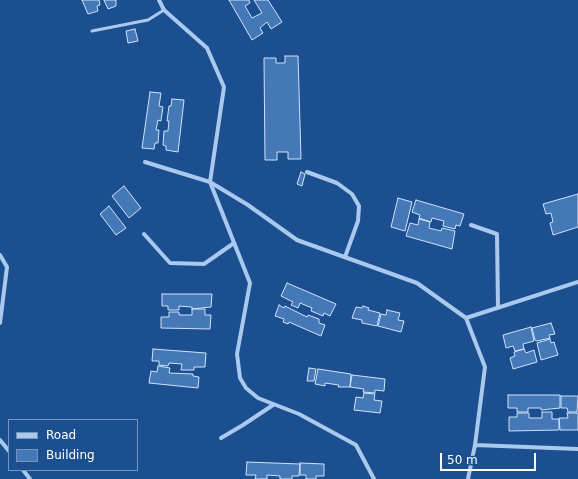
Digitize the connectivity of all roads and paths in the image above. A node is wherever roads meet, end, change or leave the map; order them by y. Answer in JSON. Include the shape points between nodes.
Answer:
{"nodes":[{"id":1,"x":159,"y":0,"type":"edge"},
{"id":2,"x":164,"y":10,"type":"junction"},
{"id":3,"x":92,"y":32,"type":"dead end"},
{"id":4,"x":145,"y":162,"type":"dead end"},
{"id":5,"x":307,"y":172,"type":"dead end"},
{"id":6,"x":210,"y":182,"type":"junction"},
{"id":7,"x":471,"y":225,"type":"dead end"},
{"id":8,"x":144,"y":234,"type":"dead end"},
{"id":9,"x":234,"y":243,"type":"junction"},
{"id":10,"x":0,"y":255,"type":"edge"},
{"id":11,"x":345,"y":257,"type":"junction"},
{"id":12,"x":578,"y":282,"type":"edge"},
{"id":13,"x":498,"y":308,"type":"junction"},
{"id":14,"x":1,"y":310,"type":"edge"},
{"id":15,"x":466,"y":318,"type":"junction"},
{"id":16,"x":0,"y":323,"type":"edge"},
{"id":17,"x":273,"y":405,"type":"junction"},
{"id":18,"x":221,"y":438,"type":"dead end"},
{"id":19,"x":0,"y":440,"type":"edge"},
{"id":20,"x":475,"y":445,"type":"junction"},
{"id":21,"x":8,"y":450,"type":"edge"},
{"id":22,"x":578,"y":450,"type":"edge"},
{"id":23,"x":374,"y":479,"type":"edge"},
{"id":24,"x":468,"y":479,"type":"edge"}],
"edges":[{"from":1,"to":2,"type":"street"},
{"from":2,"to":3,"type":"lane","via":[[148,20]]},
{"from":2,"to":6,"type":"street","via":[[207,48],[224,87]]},
{"from":4,"to":6,"type":"street"},
{"from":5,"to":11,"type":"street","via":[[338,183],[352,194],[359,206],[358,221]]},
{"from":6,"to":9,"type":"street"},
{"from":6,"to":11,"type":"street","via":[[248,204],[297,240]]},
{"from":7,"to":13,"type":"street","via":[[498,234]]},
{"from":8,"to":9,"type":"street","via":[[170,263],[204,264]]},
{"from":9,"to":17,"type":"street","via":[[250,283],[237,354],[240,378],[246,388],[258,398]]},
{"from":10,"to":14,"type":"street","via":[[8,267]]},
{"from":11,"to":15,"type":"street","via":[[417,283]]},
{"from":12,"to":13,"type":"street"},
{"from":13,"to":15,"type":"street"},
{"from":14,"to":16,"type":"street"},
{"from":15,"to":20,"type":"street","via":[[485,367]]},
{"from":17,"to":18,"type":"street"},
{"from":17,"to":23,"type":"street","via":[[299,414],[356,445]]},
{"from":19,"to":21,"type":"street"},
{"from":20,"to":22,"type":"street"},
{"from":20,"to":24,"type":"street"}]}
